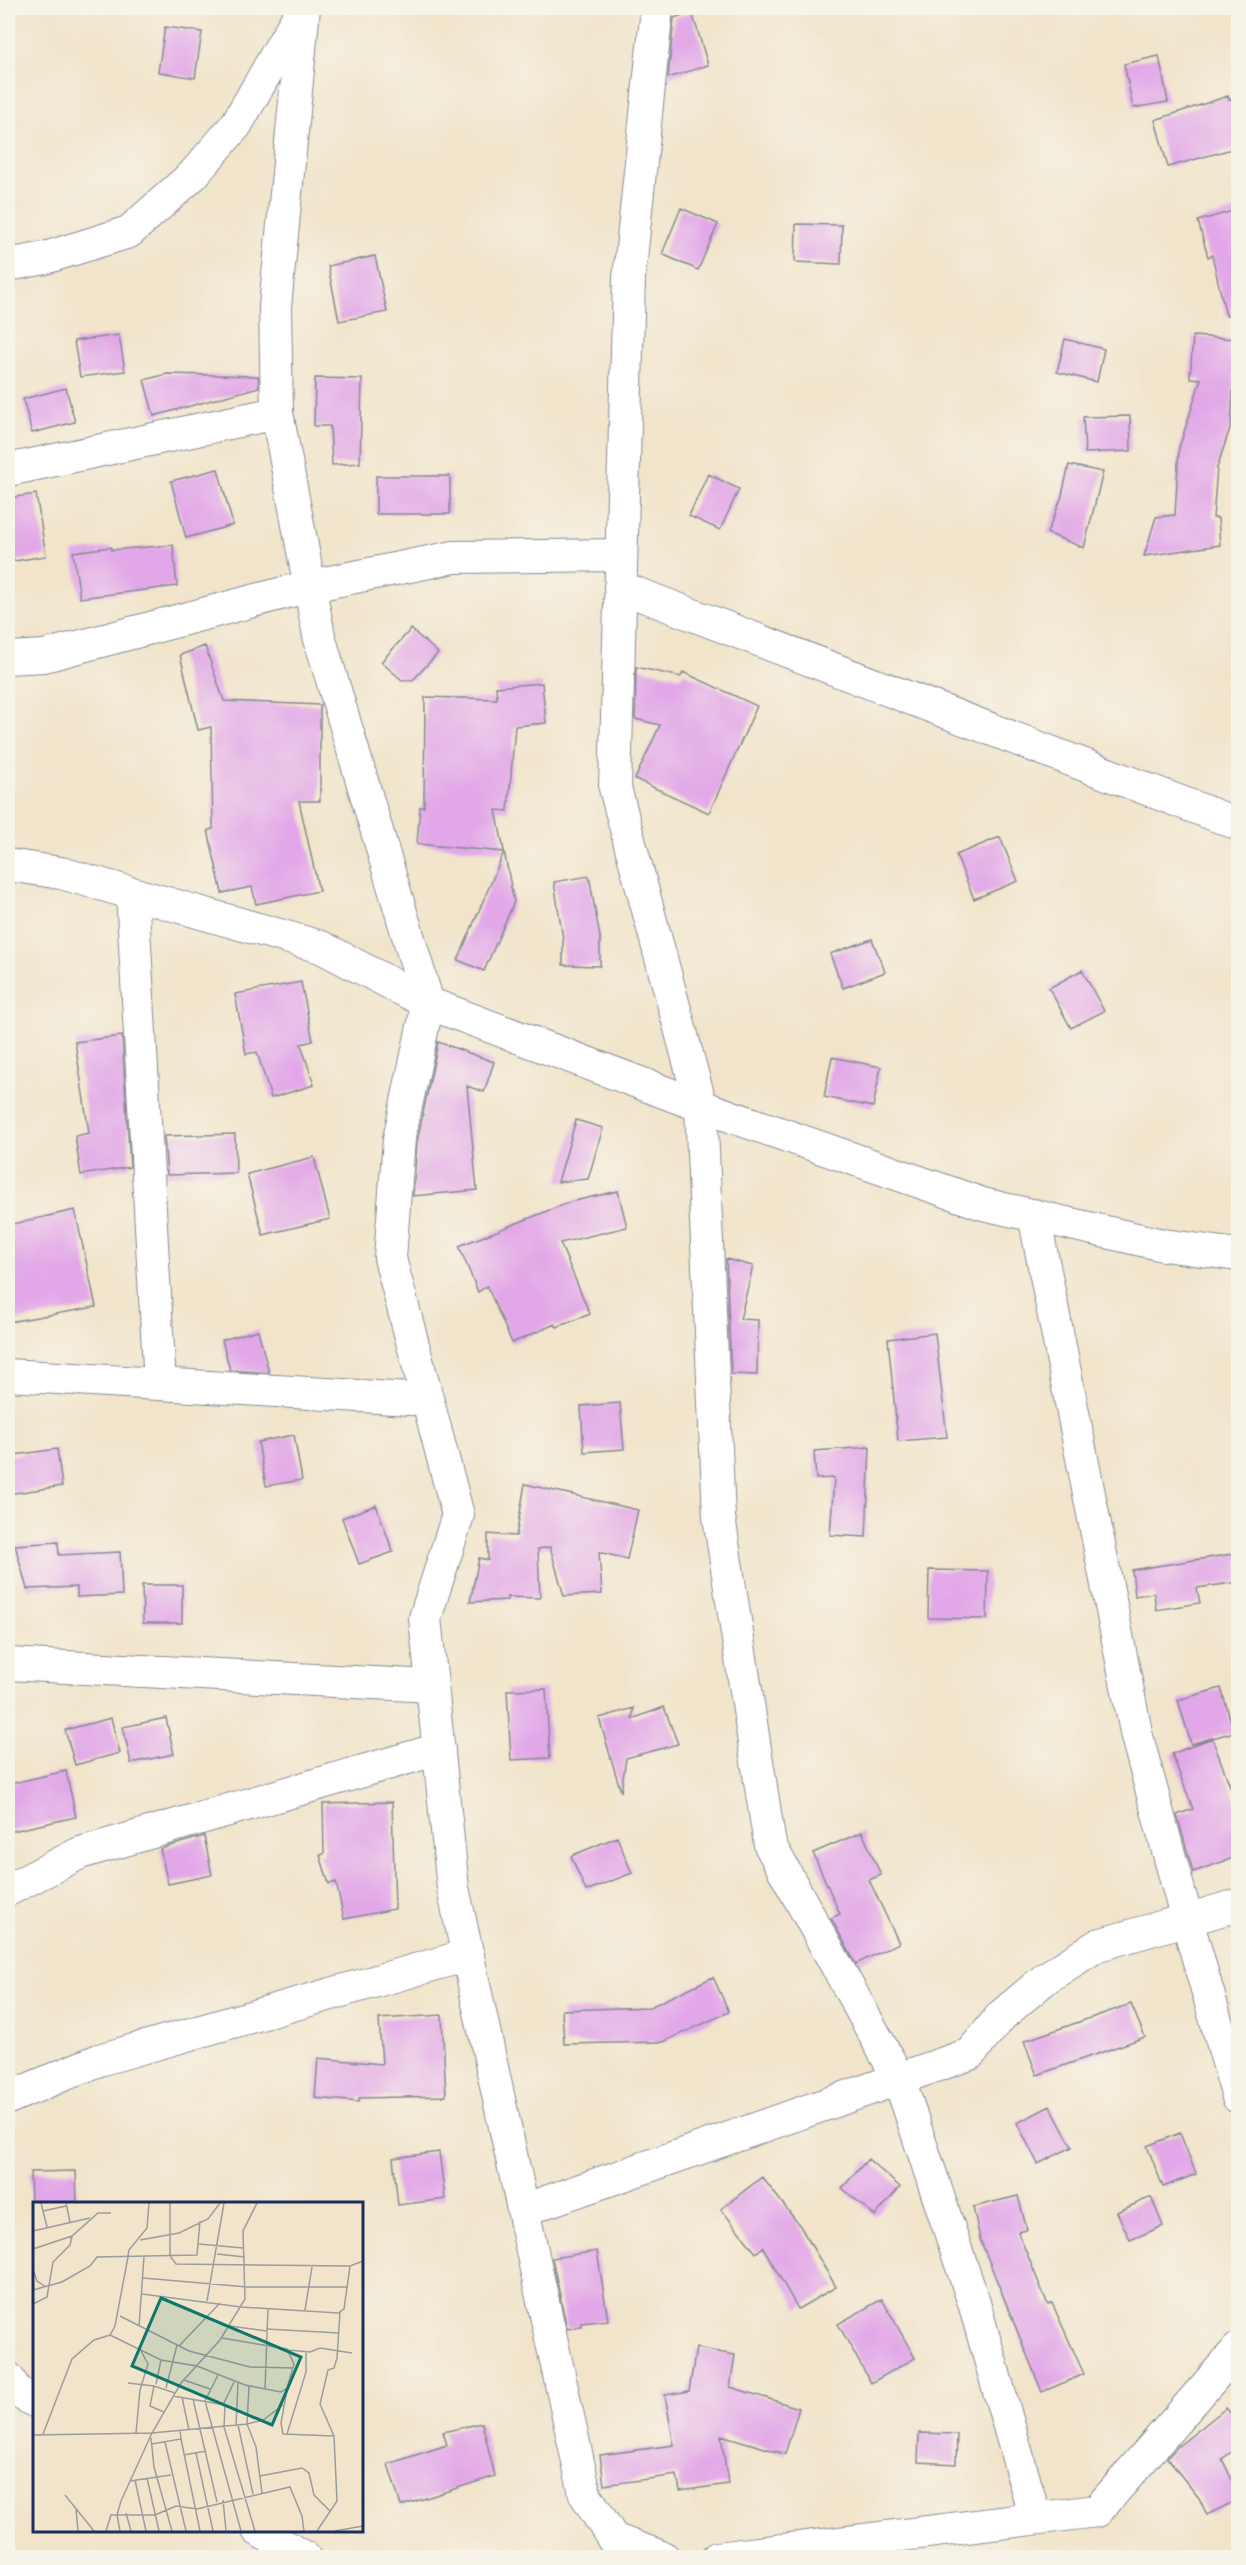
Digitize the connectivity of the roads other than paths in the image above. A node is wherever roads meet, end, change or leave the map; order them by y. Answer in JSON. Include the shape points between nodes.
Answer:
{"nodes":[{"id":1,"x":304,"y":8,"type":"edge"},
{"id":2,"x":657,"y":8,"type":"edge"},
{"id":3,"x":8,"y":265,"type":"edge"},
{"id":4,"x":278,"y":413,"type":"junction"},
{"id":5,"x":8,"y":470,"type":"edge"},
{"id":6,"x":621,"y":555,"type":"junction"},
{"id":7,"x":310,"y":586,"type":"junction"},
{"id":8,"x":620,"y":587,"type":"junction"},
{"id":9,"x":8,"y":658,"type":"edge"},
{"id":10,"x":1239,"y":824,"type":"edge"},
{"id":11,"x":8,"y":865,"type":"edge"},
{"id":12,"x":132,"y":893,"type":"junction"},
{"id":13,"x":428,"y":1003,"type":"junction"},
{"id":14,"x":701,"y":1106,"type":"junction"},
{"id":15,"x":1034,"y":1215,"type":"junction"},
{"id":16,"x":1239,"y":1255,"type":"edge"},
{"id":17,"x":8,"y":1375,"type":"edge"},
{"id":18,"x":160,"y":1384,"type":"junction"},
{"id":19,"x":427,"y":1400,"type":"junction"},
{"id":20,"x":8,"y":1664,"type":"edge"},
{"id":21,"x":432,"y":1686,"type":"junction"},
{"id":22,"x":439,"y":1749,"type":"junction"},
{"id":23,"x":8,"y":1890,"type":"edge"},
{"id":24,"x":1239,"y":1905,"type":"edge"},
{"id":25,"x":1187,"y":1920,"type":"junction"},
{"id":26,"x":468,"y":1955,"type":"junction"},
{"id":27,"x":899,"y":2079,"type":"junction"},
{"id":28,"x":1239,"y":2097,"type":"edge"},
{"id":29,"x":8,"y":2098,"type":"edge"},
{"id":30,"x":523,"y":2210,"type":"junction"},
{"id":31,"x":1239,"y":2349,"type":"edge"},
{"id":32,"x":8,"y":2378,"type":"edge"},
{"id":33,"x":33,"y":2400,"type":"edge"},
{"id":34,"x":1035,"y":2518,"type":"junction"},
{"id":35,"x":261,"y":2532,"type":"edge"},
{"id":36,"x":305,"y":2558,"type":"edge"},
{"id":37,"x":664,"y":2558,"type":"edge"},
{"id":38,"x":717,"y":2558,"type":"edge"}],
"edges":[{"from":1,"to":3,"type":"street","via":[[236,125],[193,175],[129,232]]},
{"from":1,"to":4,"type":"street","via":[[275,307]]},
{"from":2,"to":6,"type":"street","via":[[629,278]]},
{"from":4,"to":5,"type":"street"},
{"from":4,"to":7,"type":"street"},
{"from":6,"to":7,"type":"street","via":[[454,557]]},
{"from":6,"to":8,"type":"street"},
{"from":7,"to":9,"type":"street","via":[[44,656]]},
{"from":7,"to":13,"type":"street","via":[[319,636]]},
{"from":8,"to":10,"type":"street"},
{"from":8,"to":14,"type":"street","via":[[615,788]]},
{"from":11,"to":12,"type":"street","via":[[61,873]]},
{"from":12,"to":13,"type":"street","via":[[321,946]]},
{"from":12,"to":18,"type":"street"},
{"from":13,"to":14,"type":"street"},
{"from":13,"to":19,"type":"street","via":[[399,1139],[390,1258]]},
{"from":14,"to":15,"type":"street","via":[[983,1204]]},
{"from":14,"to":27,"type":"street","via":[[719,1517],[770,1845]]},
{"from":15,"to":16,"type":"street","via":[[1163,1245]]},
{"from":15,"to":25,"type":"street","via":[[1137,1737]]},
{"from":17,"to":18,"type":"street"},
{"from":18,"to":19,"type":"street"},
{"from":19,"to":21,"type":"street","via":[[458,1515],[425,1618]]},
{"from":20,"to":21,"type":"street"},
{"from":21,"to":22,"type":"street"},
{"from":22,"to":23,"type":"street","via":[[80,1853]]},
{"from":22,"to":26,"type":"street","via":[[453,1888]]},
{"from":24,"to":25,"type":"street"},
{"from":25,"to":27,"type":"street","via":[[1098,1945],[1046,1978],[1002,2015],[970,2054]]},
{"from":25,"to":28,"type":"street"},
{"from":26,"to":29,"type":"street","via":[[99,2060]]},
{"from":26,"to":30,"type":"street"},
{"from":27,"to":30,"type":"street"},
{"from":27,"to":34,"type":"street","via":[[974,2303]]},
{"from":30,"to":37,"type":"street","via":[[585,2494],[614,2539]]},
{"from":31,"to":34,"type":"street","via":[[1097,2511]]},
{"from":32,"to":33,"type":"street","via":[[16,2391]]},
{"from":34,"to":38,"type":"street"},
{"from":35,"to":36,"type":"street"}]}
